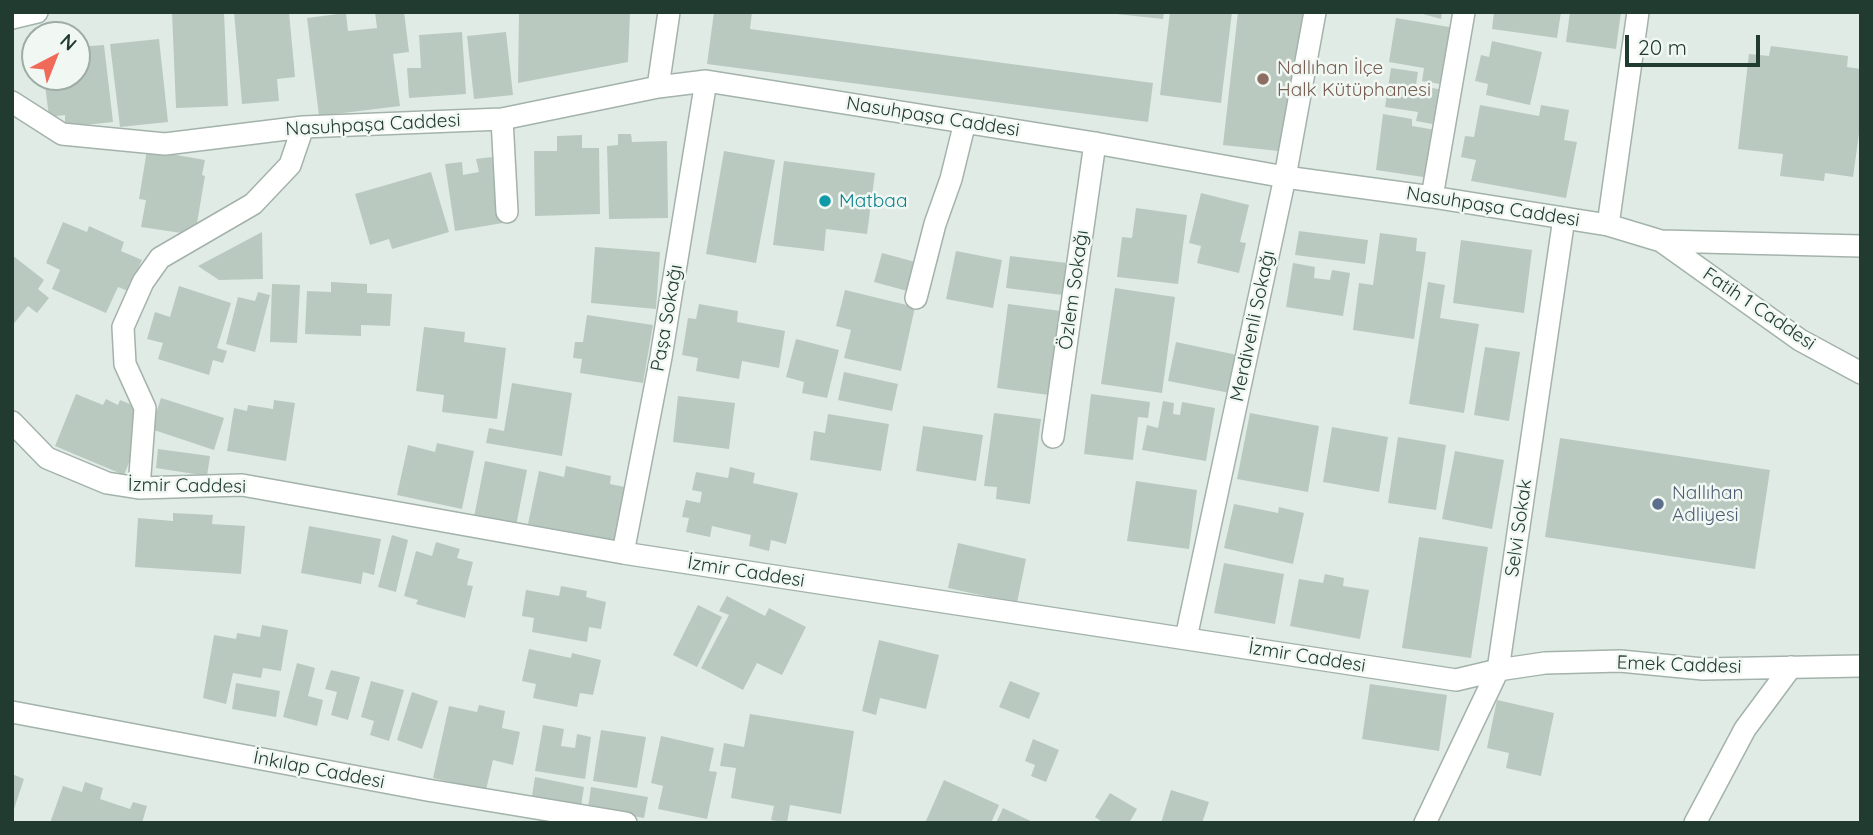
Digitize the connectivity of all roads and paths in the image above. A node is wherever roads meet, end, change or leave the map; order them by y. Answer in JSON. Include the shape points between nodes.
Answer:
{"nodes":[{"id":1,"x":37,"y":12,"type":"edge"},
{"id":2,"x":669,"y":12,"type":"edge"},
{"id":3,"x":1315,"y":12,"type":"edge"},
{"id":4,"x":1464,"y":12,"type":"edge"},
{"id":5,"x":1638,"y":12,"type":"edge"},
{"id":6,"x":12,"y":18,"type":"edge"},
{"id":7,"x":706,"y":81,"type":"junction"},
{"id":8,"x":657,"y":87,"type":"junction"},
{"id":9,"x":12,"y":102,"type":"edge"},
{"id":10,"x":502,"y":119,"type":"junction"},
{"id":11,"x":964,"y":122,"type":"junction"},
{"id":12,"x":303,"y":127,"type":"junction"},
{"id":13,"x":1095,"y":143,"type":"junction"},
{"id":14,"x":1285,"y":177,"type":"junction"},
{"id":15,"x":1432,"y":197,"type":"junction"},
{"id":16,"x":506,"y":212,"type":"dead end"},
{"id":17,"x":1564,"y":218,"type":"junction"},
{"id":18,"x":1608,"y":225,"type":"junction"},
{"id":19,"x":1661,"y":241,"type":"junction"},
{"id":20,"x":1861,"y":246,"type":"edge"},
{"id":21,"x":916,"y":298,"type":"dead end"},
{"id":22,"x":1861,"y":373,"type":"edge"},
{"id":23,"x":12,"y":422,"type":"edge"},
{"id":24,"x":1054,"y":437,"type":"dead end"},
{"id":25,"x":139,"y":488,"type":"junction"},
{"id":26,"x":623,"y":553,"type":"junction"},
{"id":27,"x":1186,"y":638,"type":"junction"},
{"id":28,"x":1861,"y":666,"type":"edge"},
{"id":29,"x":1791,"y":667,"type":"junction"},
{"id":30,"x":1498,"y":670,"type":"junction"},
{"id":31,"x":12,"y":712,"type":"edge"},
{"id":32,"x":626,"y":823,"type":"edge"},
{"id":33,"x":1425,"y":823,"type":"edge"},
{"id":34,"x":1695,"y":823,"type":"edge"}],
"edges":[{"from":1,"to":6,"type":"street"},
{"from":2,"to":8,"type":"street"},
{"from":3,"to":14,"type":"street","name":"Merdivenli Sokağı"},
{"from":4,"to":15,"type":"street"},
{"from":5,"to":18,"type":"street"},
{"from":7,"to":8,"type":"street","name":"Nasuhpaşa Caddesi"},
{"from":7,"to":11,"type":"street","name":"Nasuhpaşa Caddesi"},
{"from":7,"to":26,"type":"street","name":"Paşa Sokağı"},
{"from":8,"to":10,"type":"street","name":"Nasuhpaşa Caddesi"},
{"from":9,"to":12,"type":"street","name":"Nasuhpaşa Caddesi","via":[[62,134],[165,144]]},
{"from":10,"to":12,"type":"street","name":"Nasuhpaşa Caddesi"},
{"from":10,"to":16,"type":"street"},
{"from":11,"to":13,"type":"street","name":"Nasuhpaşa Caddesi"},
{"from":11,"to":21,"type":"street"},
{"from":12,"to":25,"type":"street","via":[[290,165],[253,204],[160,258],[143,282],[123,327],[125,364],[145,408]]},
{"from":13,"to":14,"type":"street","name":"Nasuhpaşa Caddesi"},
{"from":13,"to":24,"type":"street","name":"Özlem Sokağı"},
{"from":14,"to":15,"type":"street","name":"Nasuhpaşa Caddesi"},
{"from":14,"to":27,"type":"street","name":"Merdivenli Sokağı"},
{"from":15,"to":17,"type":"street","name":"Nasuhpaşa Caddesi"},
{"from":17,"to":18,"type":"street","name":"Nasuhpaşa Caddesi"},
{"from":17,"to":30,"type":"street","name":"Selvi Sokak"},
{"from":18,"to":19,"type":"street","name":"Nasuhpaşa Caddesi"},
{"from":19,"to":20,"type":"street","name":"Nasuhpaşa Caddesi"},
{"from":19,"to":22,"type":"street","name":"Fatih 1 Caddesi","via":[[1800,340]]},
{"from":23,"to":25,"type":"street","name":"İzmir Caddesi","via":[[47,457],[107,482]]},
{"from":25,"to":26,"type":"street","name":"İzmir Caddesi","via":[[242,485]]},
{"from":26,"to":27,"type":"street","name":"İzmir Caddesi"},
{"from":27,"to":30,"type":"street","name":"İzmir Caddesi","via":[[1455,680]]},
{"from":28,"to":29,"type":"street","name":"Emek Caddesi"},
{"from":29,"to":30,"type":"street","name":"Emek Caddesi","via":[[1703,669],[1620,661],[1545,663]]},
{"from":29,"to":34,"type":"street","via":[[1745,729]]},
{"from":30,"to":33,"type":"street","name":"Selvi Sokak"},
{"from":31,"to":32,"type":"street","name":"İnkılap Caddesi"}]}
